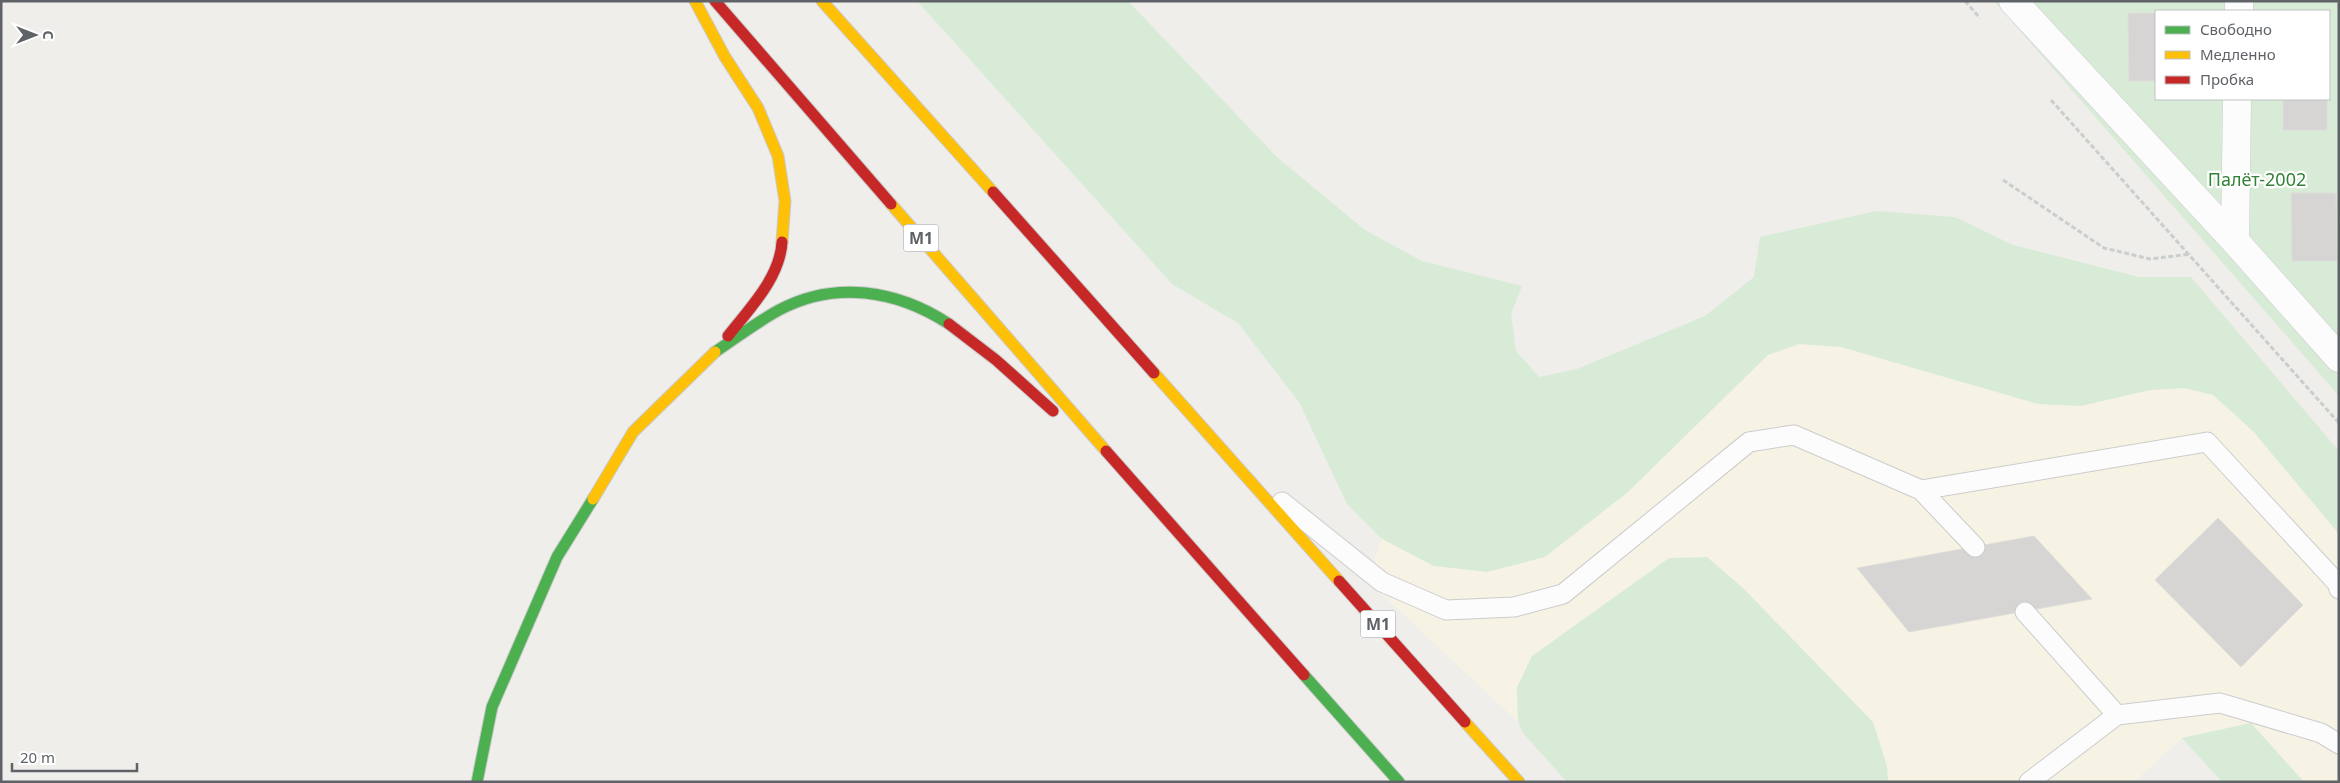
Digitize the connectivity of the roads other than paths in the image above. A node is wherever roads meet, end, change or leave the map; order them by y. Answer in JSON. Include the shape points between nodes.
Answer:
{"nodes":[{"id":1,"x":695,"y":1,"type":"edge"},
{"id":2,"x":715,"y":1,"type":"edge"},
{"id":3,"x":822,"y":1,"type":"edge"},
{"id":4,"x":2013,"y":1,"type":"edge"},
{"id":5,"x":2237,"y":100,"type":"edge"},
{"id":6,"x":2235,"y":241,"type":"junction"},
{"id":7,"x":715,"y":352,"type":"junction"},
{"id":8,"x":2339,"y":358,"type":"edge"},
{"id":9,"x":1236,"y":466,"type":"junction"},
{"id":10,"x":1128,"y":476,"type":"junction"},
{"id":11,"x":1921,"y":490,"type":"junction"},
{"id":12,"x":1975,"y":547,"type":"dead end"},
{"id":13,"x":2339,"y":589,"type":"edge"},
{"id":14,"x":2025,"y":612,"type":"dead end"},
{"id":15,"x":2117,"y":715,"type":"junction"},
{"id":16,"x":2339,"y":744,"type":"edge"},
{"id":17,"x":478,"y":782,"type":"edge"},
{"id":18,"x":1399,"y":782,"type":"edge"},
{"id":19,"x":1519,"y":782,"type":"edge"},
{"id":20,"x":2029,"y":782,"type":"edge"}],
"edges":[{"from":1,"to":7,"type":"main road","via":[[725,57],[758,108],[778,156],[785,201],[782,250],[766,288]]},
{"from":2,"to":10,"type":"main road","number":"М1"},
{"from":3,"to":9,"type":"main road","number":"М1"},
{"from":4,"to":6,"type":"street"},
{"from":5,"to":6,"type":"street"},
{"from":6,"to":8,"type":"street"},
{"from":7,"to":10,"type":"main road","via":[[789,305],[830,291],[878,291],[920,306],[968,337]]},
{"from":7,"to":17,"type":"main road","via":[[633,432],[557,557],[492,707]]},
{"from":9,"to":11,"type":"lane","via":[[1382,582],[1446,610],[1514,607],[1563,594],[1749,442],[1794,435]]},
{"from":9,"to":19,"type":"main road","number":"М1"},
{"from":10,"to":18,"type":"main road","number":"М1"},
{"from":11,"to":12,"type":"lane"},
{"from":11,"to":13,"type":"lane","via":[[2206,442],[2337,582]]},
{"from":14,"to":15,"type":"lane"},
{"from":15,"to":16,"type":"lane","via":[[2220,703],[2321,733]]},
{"from":15,"to":20,"type":"lane"}]}
